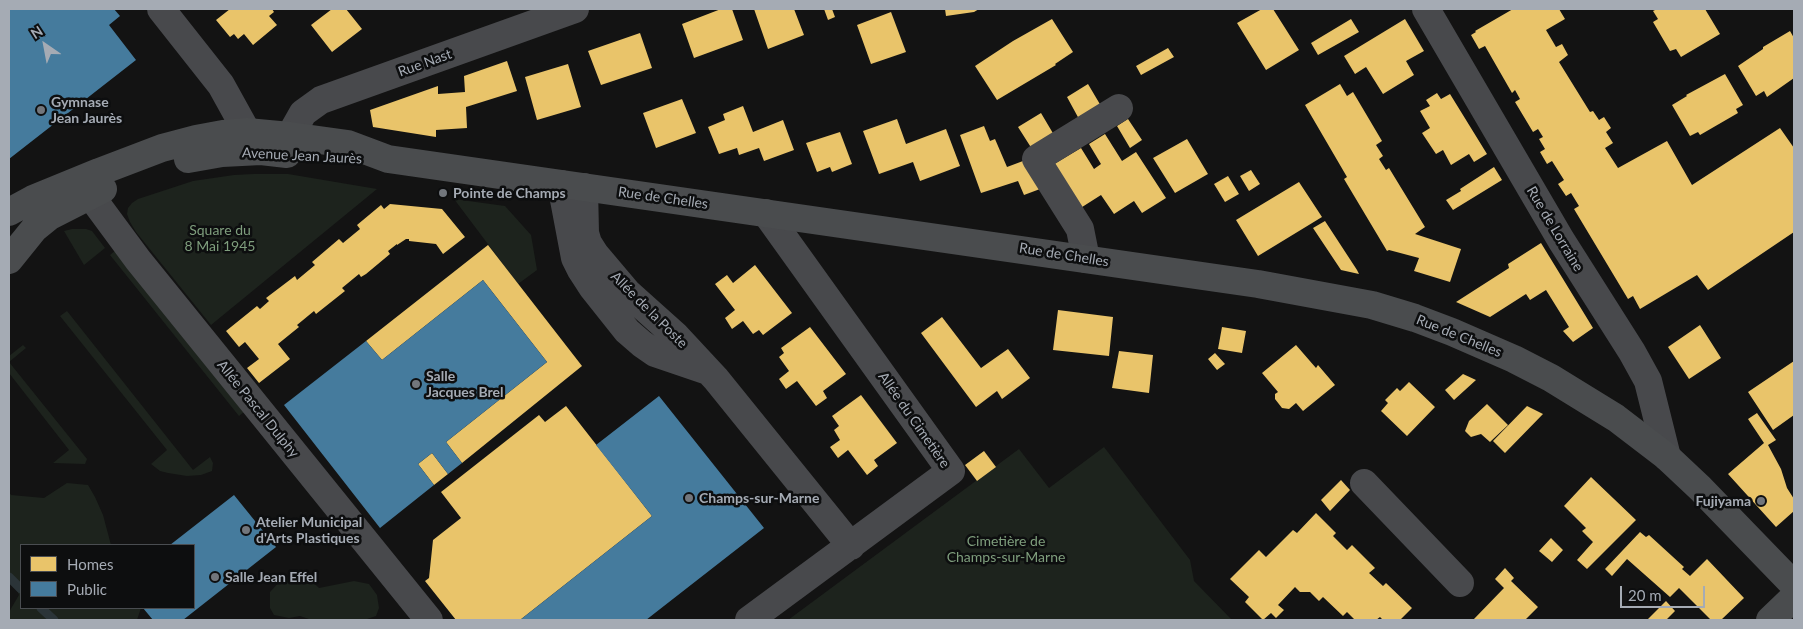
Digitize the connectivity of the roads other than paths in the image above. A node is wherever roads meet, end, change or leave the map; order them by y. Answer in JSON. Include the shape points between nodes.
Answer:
{"nodes":[{"id":1,"x":161,"y":9,"type":"edge"},
{"id":2,"x":574,"y":9,"type":"edge"},
{"id":3,"x":1426,"y":9,"type":"edge"},
{"id":4,"x":1119,"y":108,"type":"dead end"},
{"id":5,"x":247,"y":132,"type":"junction"},
{"id":6,"x":290,"y":136,"type":"junction"},
{"id":7,"x":388,"y":159,"type":"junction"},
{"id":8,"x":573,"y":186,"type":"junction"},
{"id":9,"x":90,"y":195,"type":"junction"},
{"id":10,"x":9,"y":212,"type":"edge"},
{"id":11,"x":766,"y":213,"type":"junction"},
{"id":12,"x":1086,"y":259,"type":"junction"},
{"id":13,"x":9,"y":260,"type":"edge"},
{"id":14,"x":1667,"y":457,"type":"junction"},
{"id":15,"x":1364,"y":483,"type":"dead end"},
{"id":16,"x":851,"y":546,"type":"junction"},
{"id":17,"x":1460,"y":583,"type":"dead end"},
{"id":18,"x":1794,"y":585,"type":"edge"},
{"id":19,"x":1794,"y":597,"type":"edge"},
{"id":20,"x":429,"y":620,"type":"edge"},
{"id":21,"x":749,"y":620,"type":"edge"},
{"id":22,"x":1770,"y":620,"type":"edge"}],
"edges":[{"from":1,"to":5,"type":"street","via":[[221,85]]},
{"from":2,"to":6,"type":"street","name":"Rue Nast","via":[[321,100],[303,113]]},
{"from":3,"to":14,"type":"street","name":"Rue de Lorraine","via":[[1560,240],[1648,381]]},
{"from":4,"to":12,"type":"street","via":[[1036,159],[1080,229]]},
{"from":5,"to":6,"type":"main road","name":"Rue de Chelles"},
{"from":5,"to":10,"type":"main road","name":"Avenue Jean Jaurès","via":[[196,139],[162,148]]},
{"from":6,"to":7,"type":"main road","name":"Rue de Chelles","via":[[348,144]]},
{"from":7,"to":8,"type":"main road","name":"Rue de Chelles"},
{"from":7,"to":9,"type":"main road","name":"Avenue Jean Jaurès","via":[[343,160],[261,151],[222,153],[162,166]]},
{"from":8,"to":11,"type":"main road","name":"Rue de Chelles"},
{"from":8,"to":16,"type":"street","name":"Allée de la Poste","via":[[588,243],[628,292],[709,372]]},
{"from":9,"to":13,"type":"main road","name":"Avenue Jean Jaurès","via":[[50,216],[34,229]]},
{"from":9,"to":20,"type":"street","name":"Allée Pascal Dulphy","via":[[138,260]]},
{"from":11,"to":12,"type":"main road","name":"Rue de Chelles"},
{"from":11,"to":16,"type":"street","name":"Allée du Cimetière","via":[[951,471]]},
{"from":12,"to":14,"type":"main road","name":"Rue de Chelles","via":[[1308,292],[1415,318],[1551,378],[1616,418]]},
{"from":14,"to":18,"type":"main road","name":"Rue de Chelles","via":[[1743,530]]},
{"from":15,"to":17,"type":"street"},
{"from":16,"to":21,"type":"street","name":"Allée du Cimetière"},
{"from":19,"to":22,"type":"main road"}]}
